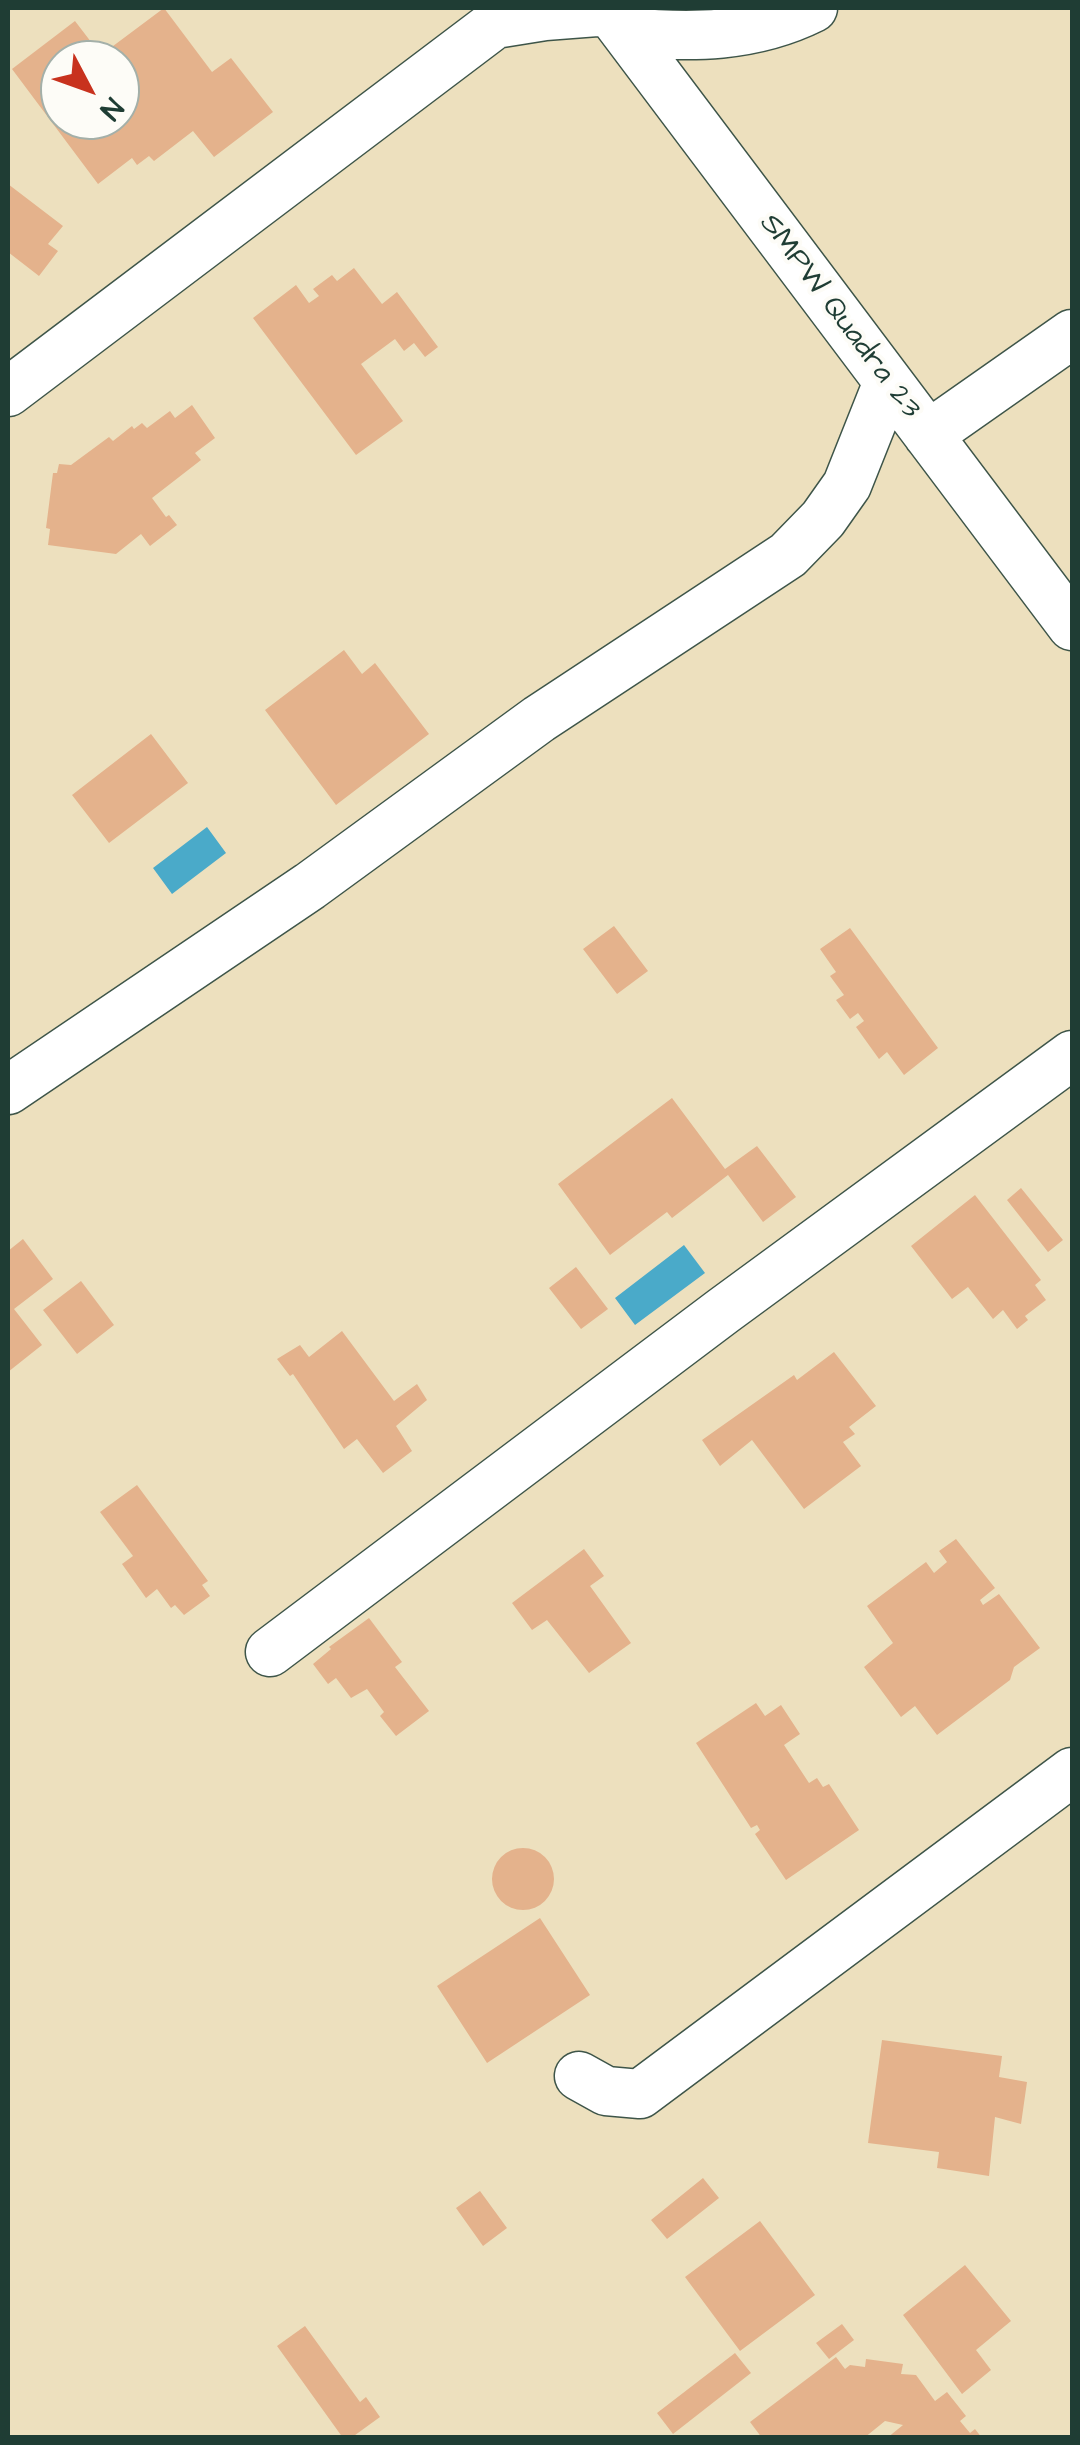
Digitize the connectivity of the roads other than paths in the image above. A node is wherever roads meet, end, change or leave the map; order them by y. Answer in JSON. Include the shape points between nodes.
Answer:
{"nodes":[{"id":1,"x":813,"y":8,"type":"edge"},
{"id":2,"x":499,"y":16,"type":"edge"},
{"id":3,"x":614,"y":17,"type":"edge"},
{"id":4,"x":1072,"y":334,"type":"edge"},
{"id":5,"x":888,"y":382,"type":"junction"},
{"id":6,"x":8,"y":392,"type":"edge"},
{"id":7,"x":928,"y":435,"type":"junction"},
{"id":8,"x":1072,"y":626,"type":"edge"},
{"id":9,"x":1072,"y":1056,"type":"edge"},
{"id":10,"x":8,"y":1090,"type":"edge"},
{"id":11,"x":270,"y":1652,"type":"dead end"},
{"id":12,"x":1072,"y":1772,"type":"edge"},
{"id":13,"x":579,"y":2076,"type":"dead end"}],
"edges":[{"from":1,"to":3,"type":"street","via":[[745,31],[680,37]]},
{"from":2,"to":3,"type":"street"},
{"from":2,"to":6,"type":"street"},
{"from":3,"to":5,"type":"street","name":"SMPW Quadra 23"},
{"from":4,"to":7,"type":"street"},
{"from":5,"to":7,"type":"street","name":"SMPW Quadra 23"},
{"from":5,"to":10,"type":"street","via":[[847,485],[788,556],[556,708],[310,886]]},
{"from":7,"to":8,"type":"street","name":"SMPW Quadra 23"},
{"from":9,"to":11,"type":"street"},
{"from":12,"to":13,"type":"street","via":[[640,2094],[606,2091]]}]}
